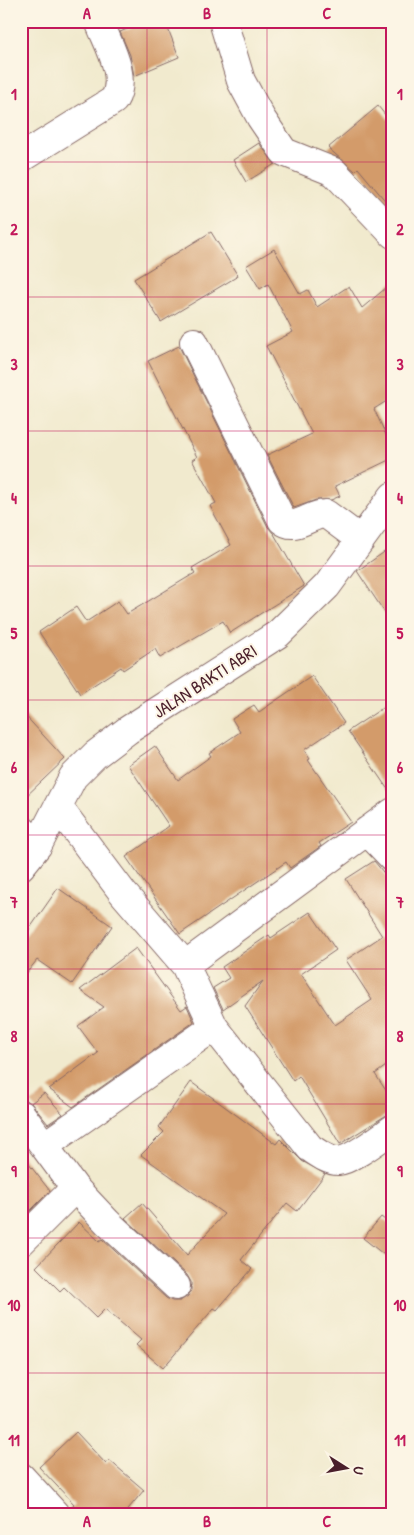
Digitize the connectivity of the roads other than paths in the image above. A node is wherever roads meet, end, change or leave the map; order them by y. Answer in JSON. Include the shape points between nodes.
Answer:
{"nodes":[{"id":1,"x":99,"y":21,"type":"edge"},
{"id":2,"x":224,"y":21,"type":"edge"},
{"id":3,"x":21,"y":158,"type":"edge"},
{"id":4,"x":393,"y":234,"type":"edge"},
{"id":5,"x":194,"y":342,"type":"dead end"},
{"id":6,"x":393,"y":496,"type":"edge"},
{"id":7,"x":361,"y":540,"type":"junction"},
{"id":8,"x":58,"y":808,"type":"junction"},
{"id":9,"x":393,"y":812,"type":"edge"},
{"id":10,"x":367,"y":831,"type":"junction"},
{"id":11,"x":29,"y":837,"type":"edge"},
{"id":12,"x":393,"y":858,"type":"edge"},
{"id":13,"x":21,"y":866,"type":"edge"},
{"id":14,"x":185,"y":965,"type":"junction"},
{"id":15,"x":214,"y":1027,"type":"junction"},
{"id":16,"x":21,"y":1114,"type":"edge"},
{"id":17,"x":393,"y":1129,"type":"edge"},
{"id":18,"x":44,"y":1146,"type":"junction"},
{"id":19,"x":75,"y":1188,"type":"junction"},
{"id":20,"x":21,"y":1242,"type":"edge"},
{"id":21,"x":176,"y":1286,"type":"dead end"},
{"id":22,"x":21,"y":1477,"type":"edge"},
{"id":23,"x":55,"y":1514,"type":"edge"}],
"edges":[{"from":1,"to":3,"type":"street","via":[[120,77],[119,92],[114,100]]},
{"from":2,"to":4,"type":"street","via":[[241,81],[284,152],[334,172]]},
{"from":5,"to":7,"type":"street","via":[[282,520],[296,524],[326,514]]},
{"from":6,"to":7,"type":"street","name":"JALAN BAKTI ABRI"},
{"from":7,"to":8,"type":"street","name":"JALAN BAKTI ABRI","via":[[327,586],[278,634],[128,730],[95,755],[73,778]]},
{"from":8,"to":11,"type":"street","name":"JALAN BAKTI ABRI"},
{"from":8,"to":14,"type":"street","via":[[123,893]]},
{"from":9,"to":10,"type":"street"},
{"from":10,"to":12,"type":"street"},
{"from":10,"to":14,"type":"street"},
{"from":11,"to":13,"type":"street","name":"JALAN BAKTI ABRI"},
{"from":14,"to":15,"type":"street"},
{"from":15,"to":17,"type":"street","via":[[310,1148],[325,1158],[339,1161]]},
{"from":15,"to":18,"type":"street"},
{"from":16,"to":18,"type":"street"},
{"from":18,"to":19,"type":"street"},
{"from":19,"to":20,"type":"street"},
{"from":19,"to":21,"type":"street"},
{"from":22,"to":23,"type":"street"}]}
